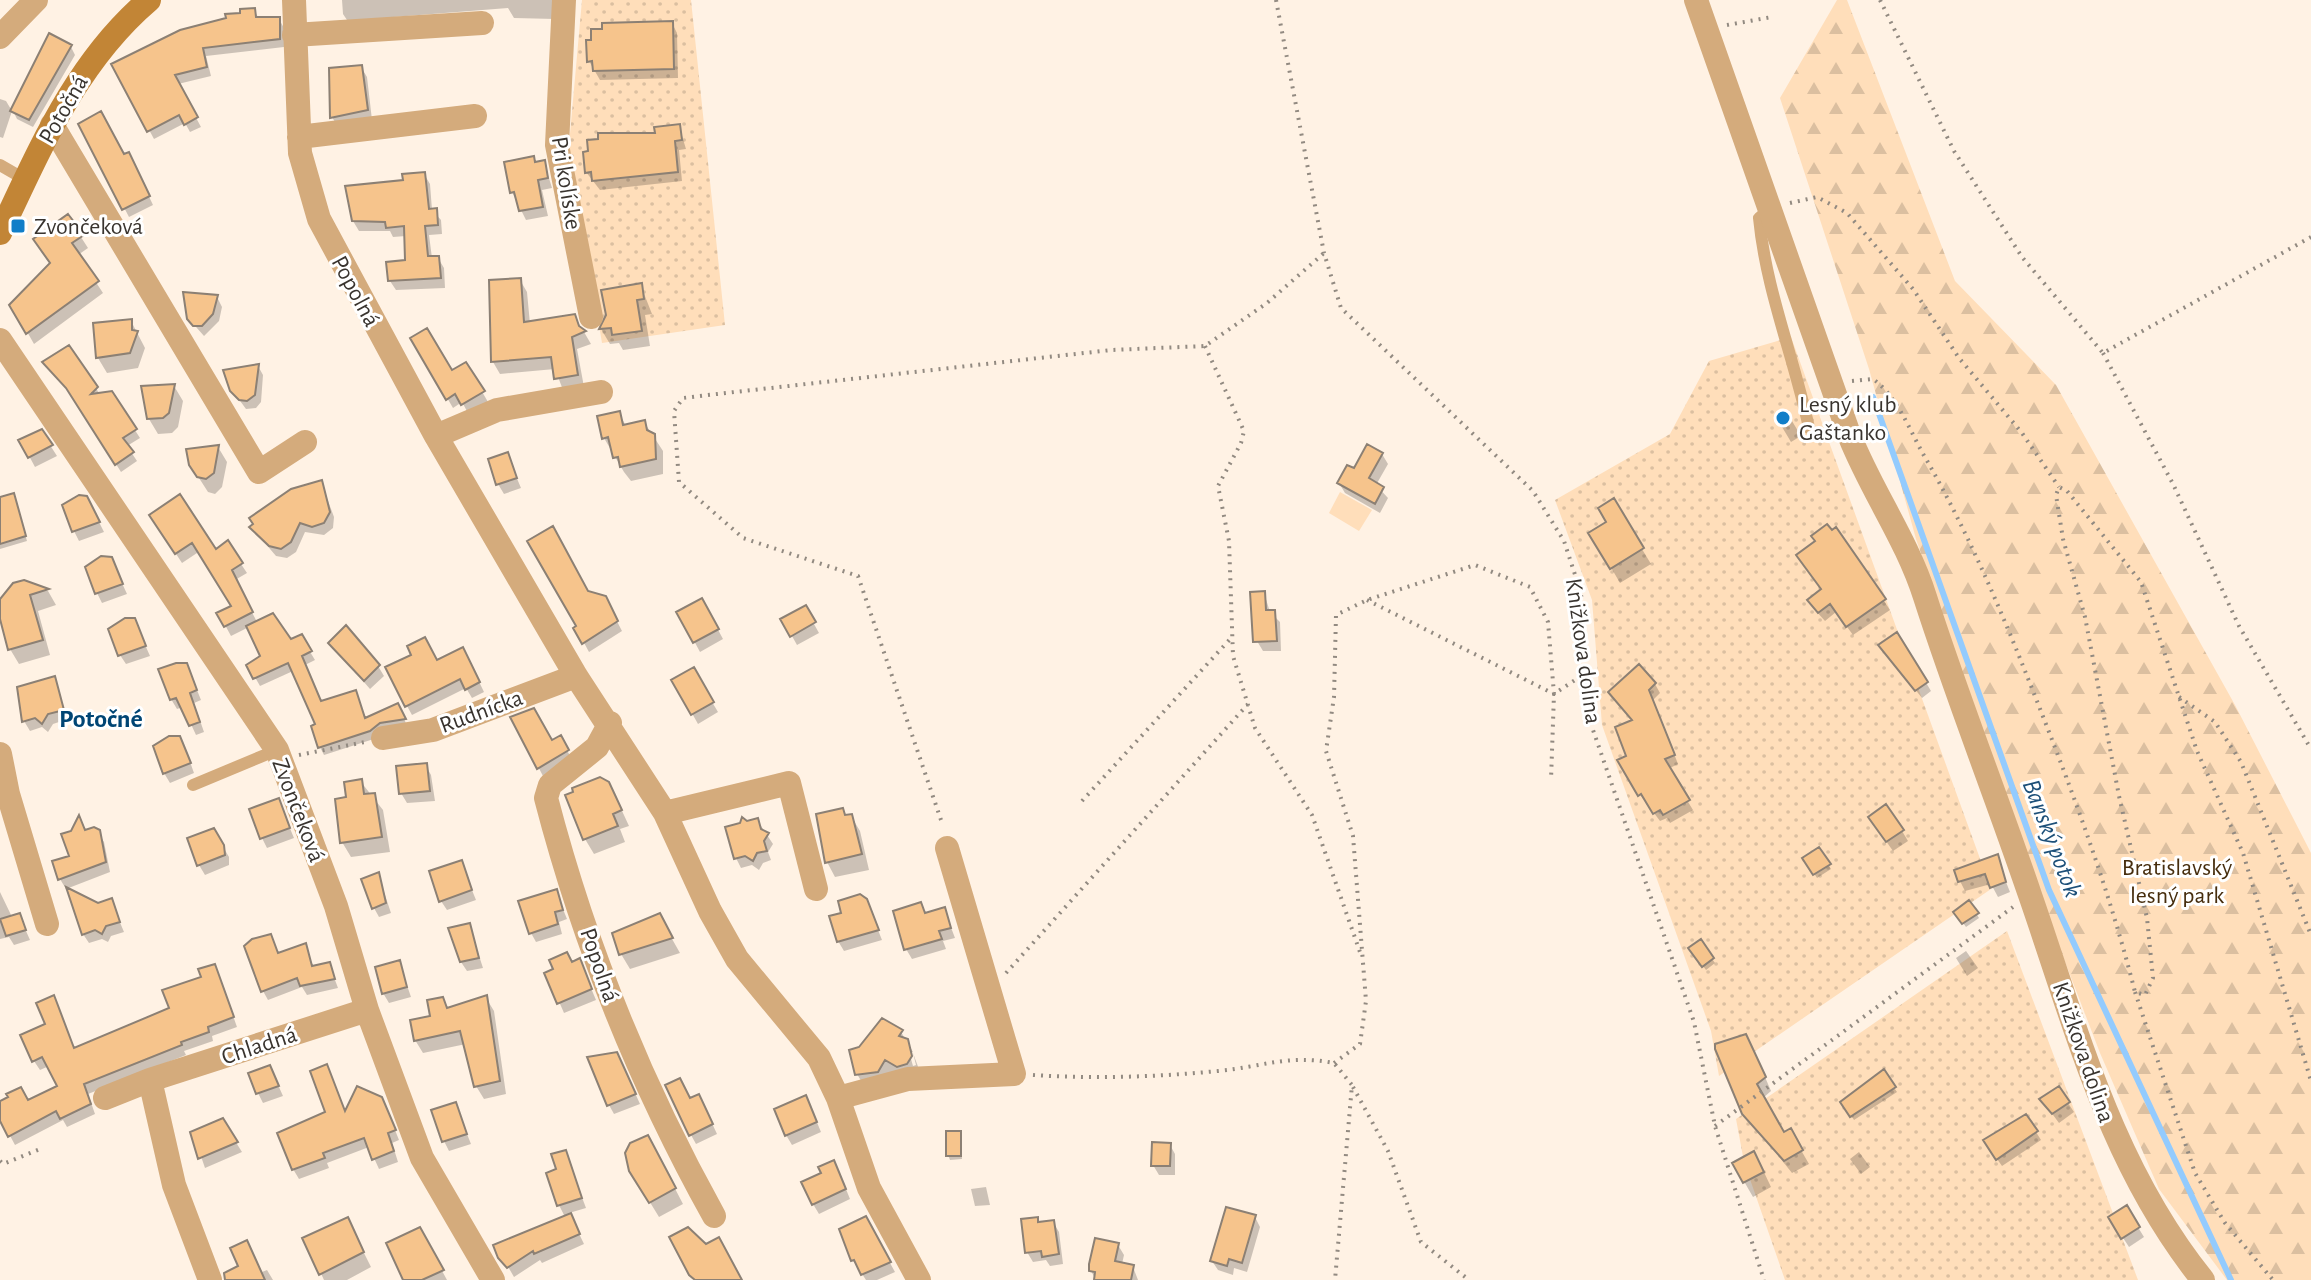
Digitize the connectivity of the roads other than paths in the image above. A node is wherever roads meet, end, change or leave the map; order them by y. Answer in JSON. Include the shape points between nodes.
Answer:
{"nodes":[{"id":1,"x":36,"y":0,"type":"edge"},
{"id":2,"x":149,"y":0,"type":"edge"},
{"id":3,"x":294,"y":0,"type":"edge"},
{"id":4,"x":564,"y":0,"type":"edge"},
{"id":5,"x":1696,"y":0,"type":"edge"},
{"id":6,"x":482,"y":23,"type":"dead end"},
{"id":7,"x":294,"y":35,"type":"junction"},
{"id":8,"x":0,"y":37,"type":"edge"},
{"id":9,"x":475,"y":116,"type":"dead end"},
{"id":10,"x":52,"y":125,"type":"junction"},
{"id":11,"x":299,"y":137,"type":"junction"},
{"id":12,"x":0,"y":165,"type":"edge"},
{"id":13,"x":26,"y":180,"type":"junction"},
{"id":14,"x":1772,"y":207,"type":"junction"},
{"id":15,"x":0,"y":233,"type":"edge"},
{"id":16,"x":591,"y":317,"type":"dead end"},
{"id":17,"x":0,"y":340,"type":"edge"},
{"id":18,"x":601,"y":392,"type":"dead end"},
{"id":19,"x":1809,"y":428,"type":"dead end"},
{"id":20,"x":436,"y":436,"type":"junction"},
{"id":21,"x":305,"y":442,"type":"dead end"},
{"id":22,"x":576,"y":676,"type":"junction"},
{"id":23,"x":610,"y":723,"type":"junction"},
{"id":24,"x":383,"y":738,"type":"road end"},
{"id":25,"x":287,"y":753,"type":"junction"},
{"id":26,"x":0,"y":754,"type":"edge"},
{"id":27,"x":193,"y":785,"type":"dead end"},
{"id":28,"x":665,"y":813,"type":"junction"},
{"id":29,"x":947,"y":848,"type":"dead end"},
{"id":30,"x":816,"y":889,"type":"dead end"},
{"id":31,"x":47,"y":924,"type":"dead end"},
{"id":32,"x":367,"y":1010,"type":"junction"},
{"id":33,"x":150,"y":1080,"type":"junction"},
{"id":34,"x":105,"y":1098,"type":"dead end"},
{"id":35,"x":838,"y":1098,"type":"junction"},
{"id":36,"x":714,"y":1216,"type":"dead end"},
{"id":37,"x":210,"y":1280,"type":"edge"},
{"id":38,"x":493,"y":1280,"type":"edge"},
{"id":39,"x":919,"y":1280,"type":"edge"},
{"id":40,"x":2203,"y":1280,"type":"edge"}],
"edges":[{"from":1,"to":8,"type":"street"},
{"from":2,"to":10,"type":"street","name":"Potočná","via":[[90,62]]},
{"from":3,"to":7,"type":"street","name":"Popolná"},
{"from":4,"to":16,"type":"street","name":"Pri kolíske","via":[[557,145]]},
{"from":5,"to":14,"type":"street","name":"Knižkova dolina"},
{"from":6,"to":7,"type":"street"},
{"from":7,"to":11,"type":"street","name":"Popolná"},
{"from":9,"to":11,"type":"street"},
{"from":10,"to":13,"type":"street","name":"Potočná"},
{"from":10,"to":21,"type":"street","via":[[259,472]]},
{"from":11,"to":20,"type":"street","name":"Popolná","via":[[319,219]]},
{"from":12,"to":13,"type":"lane"},
{"from":13,"to":15,"type":"street","name":"Potočná"},
{"from":14,"to":19,"type":"lane","via":[[1759,218],[1761,235],[1778,321]]},
{"from":14,"to":40,"type":"street","name":"Knižkova dolina","via":[[1862,466],[1910,554],[1942,657],[2118,1145],[2143,1195]]},
{"from":17,"to":25,"type":"street","name":"Zvončeková"},
{"from":18,"to":20,"type":"street","via":[[497,410]]},
{"from":20,"to":22,"type":"street","name":"Popolná"},
{"from":22,"to":23,"type":"street","name":"Popolná"},
{"from":22,"to":24,"type":"street","name":"Rudnícka","via":[[433,730]]},
{"from":23,"to":28,"type":"street","name":"Popolná"},
{"from":23,"to":36,"type":"street","name":"Popolná","via":[[597,747],[550,785],[546,798],[619,1020],[670,1136]]},
{"from":25,"to":27,"type":"lane"},
{"from":25,"to":32,"type":"street","name":"Zvončeková"},
{"from":26,"to":31,"type":"street"},
{"from":28,"to":30,"type":"street","via":[[789,783]]},
{"from":28,"to":35,"type":"street","name":"Popolná","via":[[737,959],[819,1058]]},
{"from":29,"to":35,"type":"street","via":[[1014,1074],[908,1079]]},
{"from":32,"to":33,"type":"street","name":"Chladná"},
{"from":32,"to":38,"type":"street","name":"Zvončeková","via":[[422,1158]]},
{"from":33,"to":34,"type":"street","name":"Chladná"},
{"from":33,"to":37,"type":"street","via":[[174,1185]]},
{"from":35,"to":39,"type":"street","name":"Popolná","via":[[869,1188]]}]}
